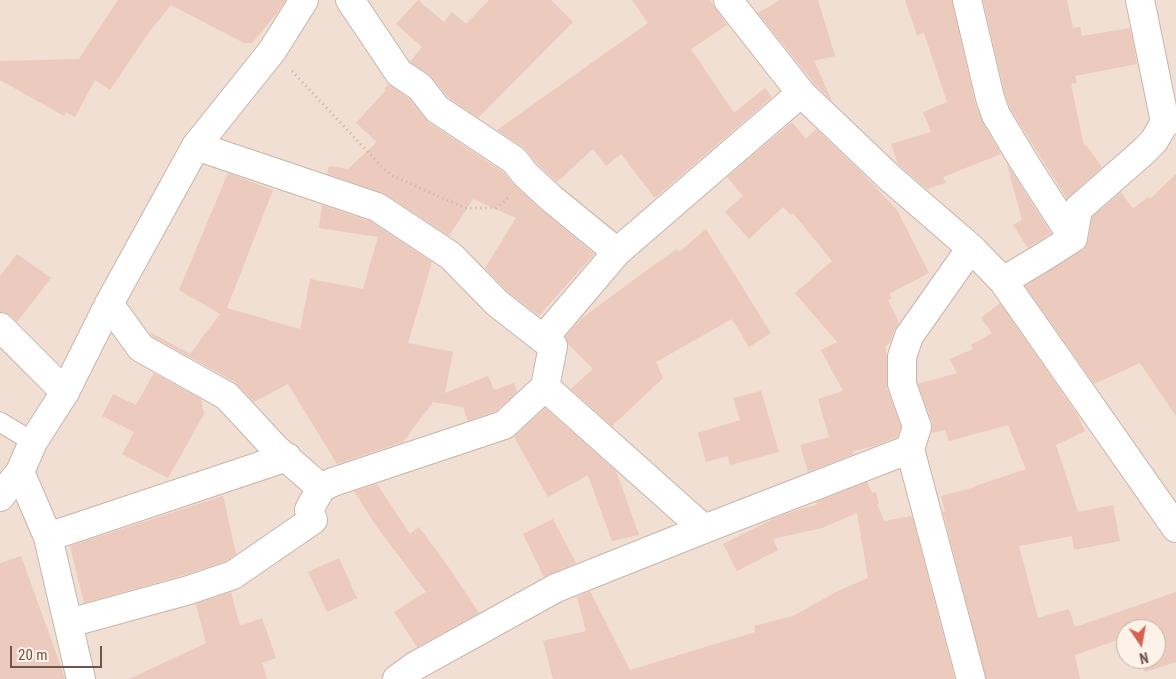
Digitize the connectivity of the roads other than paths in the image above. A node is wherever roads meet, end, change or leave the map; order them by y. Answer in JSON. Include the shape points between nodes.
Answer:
{"nodes":[{"id":1,"x":304,"y":0,"type":"edge"},
{"id":2,"x":350,"y":0,"type":"edge"},
{"id":3,"x":728,"y":0,"type":"edge"},
{"id":4,"x":967,"y":0,"type":"edge"},
{"id":5,"x":1140,"y":0,"type":"edge"},
{"id":6,"x":802,"y":93,"type":"junction"},
{"id":7,"x":1171,"y":120,"type":"edge"},
{"id":8,"x":196,"y":146,"type":"junction"},
{"id":9,"x":1073,"y":238,"type":"junction"},
{"id":10,"x":971,"y":248,"type":"junction"},
{"id":11,"x":617,"y":252,"type":"junction"},
{"id":12,"x":1003,"y":281,"type":"junction"},
{"id":13,"x":109,"y":304,"type":"junction"},
{"id":14,"x":0,"y":327,"type":"edge"},
{"id":15,"x":543,"y":339,"type":"junction"},
{"id":16,"x":545,"y":387,"type":"junction"},
{"id":17,"x":65,"y":392,"type":"junction"},
{"id":18,"x":0,"y":422,"type":"edge"},
{"id":19,"x":34,"y":442,"type":"junction"},
{"id":20,"x":910,"y":449,"type":"junction"},
{"id":21,"x":287,"y":457,"type":"junction"},
{"id":22,"x":20,"y":472,"type":"junction"},
{"id":23,"x":321,"y":488,"type":"junction"},
{"id":24,"x":0,"y":497,"type":"edge"},
{"id":25,"x":704,"y":528,"type":"junction"},
{"id":26,"x":1176,"y":528,"type":"edge"},
{"id":27,"x":48,"y":537,"type":"junction"},
{"id":28,"x":69,"y":623,"type":"junction"},
{"id":29,"x":80,"y":679,"type":"edge"},
{"id":30,"x":397,"y":679,"type":"edge"},
{"id":31,"x":971,"y":679,"type":"edge"}],
"edges":[{"from":1,"to":8,"type":"street","via":[[272,51]]},
{"from":2,"to":11,"type":"street","via":[[399,73],[420,87],[437,109],[514,160],[525,174]]},
{"from":3,"to":6,"type":"street"},
{"from":4,"to":9,"type":"street","via":[[996,115]]},
{"from":5,"to":7,"type":"street"},
{"from":6,"to":10,"type":"street","via":[[890,178]]},
{"from":6,"to":11,"type":"street"},
{"from":7,"to":9,"type":"street","via":[[1143,152],[1078,209]]},
{"from":8,"to":13,"type":"street"},
{"from":8,"to":15,"type":"street","via":[[377,207],[452,256],[497,304]]},
{"from":9,"to":12,"type":"street"},
{"from":10,"to":12,"type":"street"},
{"from":10,"to":20,"type":"street","via":[[909,336],[902,357],[902,384],[917,427]]},
{"from":11,"to":15,"type":"street"},
{"from":12,"to":26,"type":"street"},
{"from":13,"to":17,"type":"street"},
{"from":13,"to":21,"type":"street","via":[[141,348],[227,396]]},
{"from":14,"to":17,"type":"street"},
{"from":15,"to":16,"type":"street","via":[[553,346]]},
{"from":16,"to":23,"type":"street","via":[[504,425]]},
{"from":16,"to":25,"type":"street"},
{"from":17,"to":19,"type":"street"},
{"from":18,"to":19,"type":"lane"},
{"from":19,"to":22,"type":"street"},
{"from":20,"to":25,"type":"street"},
{"from":20,"to":31,"type":"street"},
{"from":21,"to":23,"type":"street"},
{"from":21,"to":27,"type":"street"},
{"from":22,"to":24,"type":"street"},
{"from":22,"to":27,"type":"street"},
{"from":23,"to":28,"type":"street","via":[[308,510],[313,520],[233,574],[189,590]]},
{"from":25,"to":30,"type":"street","via":[[556,588]]},
{"from":27,"to":28,"type":"street"},
{"from":28,"to":29,"type":"street"}]}
